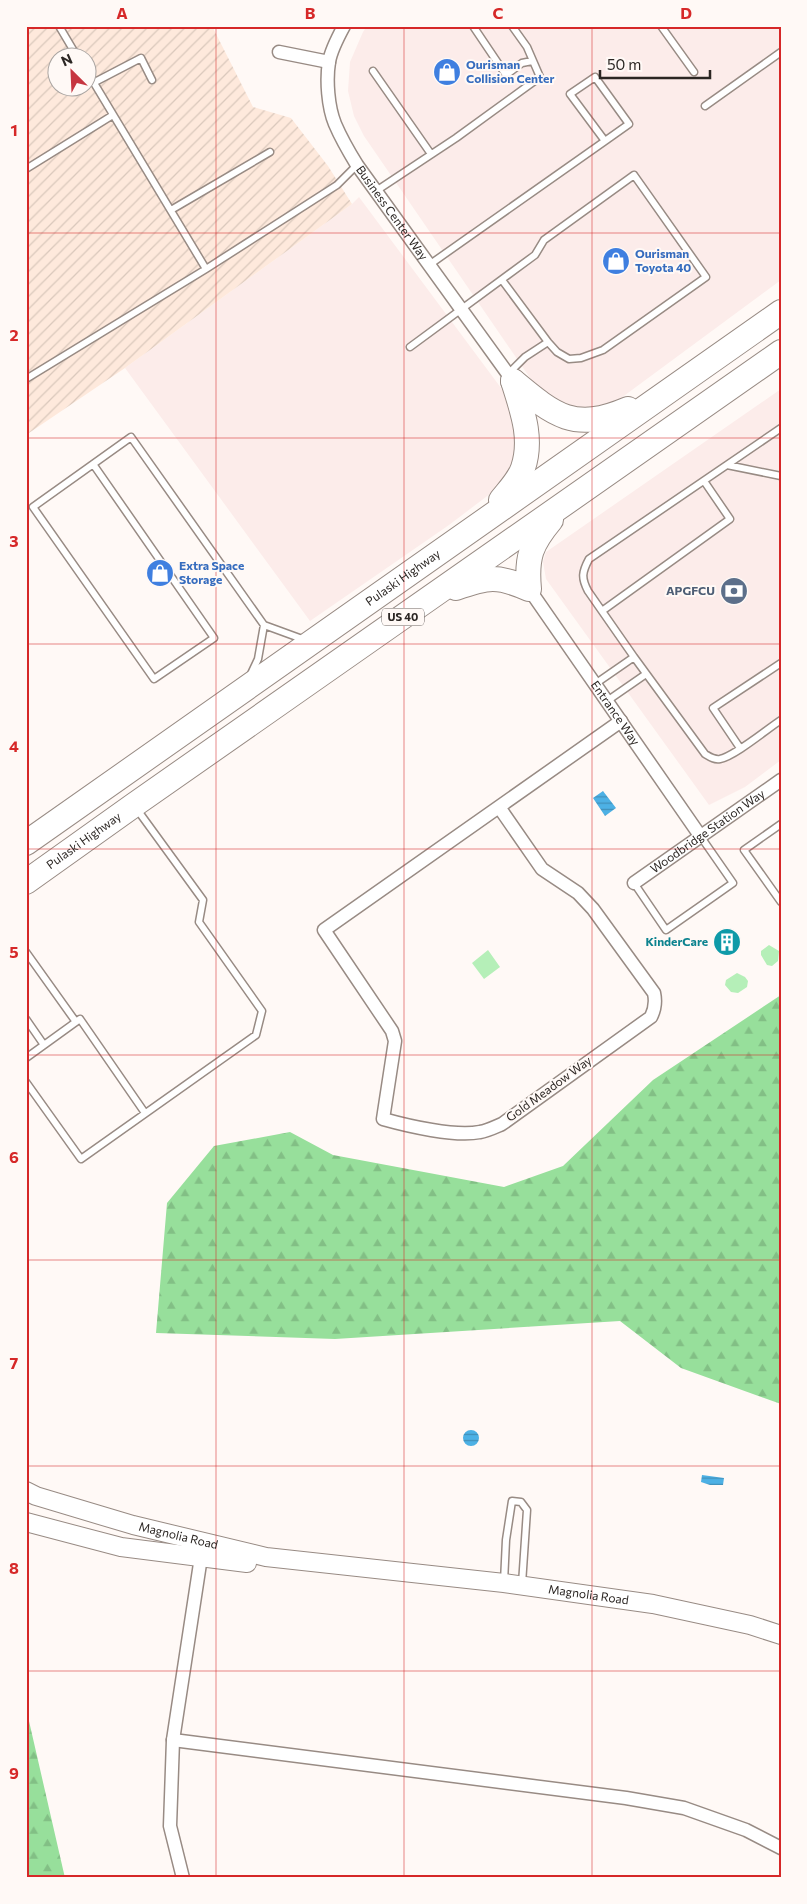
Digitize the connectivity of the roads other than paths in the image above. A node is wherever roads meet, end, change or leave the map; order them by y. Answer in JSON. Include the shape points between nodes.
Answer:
{"nodes":[{"id":1,"x":59,"y":26,"type":"edge"},
{"id":2,"x":344,"y":26,"type":"edge"},
{"id":3,"x":473,"y":26,"type":"edge"},
{"id":4,"x":512,"y":26,"type":"edge"},
{"id":5,"x":661,"y":26,"type":"edge"},
{"id":6,"x":72,"y":48,"type":"edge"},
{"id":7,"x":279,"y":52,"type":"dead end"},
{"id":8,"x":781,"y":52,"type":"edge"},
{"id":9,"x":532,"y":61,"type":"junction"},
{"id":10,"x":329,"y":62,"type":"junction"},
{"id":11,"x":373,"y":71,"type":"dead end"},
{"id":12,"x":694,"y":72,"type":"dead end"},
{"id":13,"x":98,"y":80,"type":"edge"},
{"id":14,"x":152,"y":80,"type":"dead end"},
{"id":15,"x":98,"y":91,"type":"edge"},
{"id":16,"x":705,"y":106,"type":"dead end"},
{"id":17,"x":113,"y":115,"type":"junction"},
{"id":18,"x":605,"y":142,"type":"junction"},
{"id":19,"x":270,"y":152,"type":"dead end"},
{"id":20,"x":431,"y":154,"type":"junction"},
{"id":21,"x":357,"y":165,"type":"junction"},
{"id":22,"x":26,"y":168,"type":"edge"},
{"id":23,"x":376,"y":190,"type":"junction"},
{"id":24,"x":170,"y":210,"type":"junction"},
{"id":25,"x":429,"y":265,"type":"junction"},
{"id":26,"x":206,"y":269,"type":"junction"},
{"id":27,"x":502,"y":280,"type":"junction"},
{"id":28,"x":461,"y":310,"type":"junction"},
{"id":29,"x":781,"y":312,"type":"edge"},
{"id":30,"x":548,"y":342,"type":"junction"},
{"id":31,"x":410,"y":347,"type":"dead end"},
{"id":32,"x":781,"y":352,"type":"edge"},
{"id":33,"x":511,"y":378,"type":"junction"},
{"id":34,"x":26,"y":379,"type":"edge"},
{"id":35,"x":664,"y":393,"type":"junction"},
{"id":36,"x":781,"y":428,"type":"edge"},
{"id":37,"x":93,"y":464,"type":"junction"},
{"id":38,"x":727,"y":465,"type":"junction"},
{"id":39,"x":781,"y":476,"type":"edge"},
{"id":40,"x":704,"y":481,"type":"junction"},
{"id":41,"x":565,"y":503,"type":"junction"},
{"id":42,"x":487,"y":518,"type":"junction"},
{"id":43,"x":529,"y":589,"type":"junction"},
{"id":44,"x":433,"y":596,"type":"junction"},
{"id":45,"x":602,"y":612,"type":"junction"},
{"id":46,"x":264,"y":625,"type":"junction"},
{"id":47,"x":311,"y":642,"type":"junction"},
{"id":48,"x":634,"y":658,"type":"junction"},
{"id":49,"x":781,"y":663,"type":"edge"},
{"id":50,"x":646,"y":674,"type":"junction"},
{"id":51,"x":595,"y":684,"type":"junction"},
{"id":52,"x":243,"y":690,"type":"junction"},
{"id":53,"x":607,"y":702,"type":"junction"},
{"id":54,"x":781,"y":720,"type":"edge"},
{"id":55,"x":621,"y":721,"type":"junction"},
{"id":56,"x":740,"y":748,"type":"junction"},
{"id":57,"x":781,"y":780,"type":"edge"},
{"id":58,"x":134,"y":805,"type":"junction"},
{"id":59,"x":499,"y":807,"type":"junction"},
{"id":60,"x":781,"y":824,"type":"edge"},
{"id":61,"x":702,"y":837,"type":"junction"},
{"id":62,"x":26,"y":843,"type":"edge"},
{"id":63,"x":26,"y":882,"type":"edge"},
{"id":64,"x":634,"y":883,"type":"joint"},
{"id":65,"x":781,"y":902,"type":"edge"},
{"id":66,"x":26,"y":952,"type":"edge"},
{"id":67,"x":26,"y":1019,"type":"edge"},
{"id":68,"x":76,"y":1022,"type":"junction"},
{"id":69,"x":44,"y":1045,"type":"junction"},
{"id":70,"x":26,"y":1058,"type":"edge"},
{"id":71,"x":26,"y":1082,"type":"edge"},
{"id":72,"x":145,"y":1113,"type":"junction"},
{"id":73,"x":26,"y":1491,"type":"edge"},
{"id":74,"x":26,"y":1522,"type":"edge"},
{"id":75,"x":201,"y":1557,"type":"junction"},
{"id":76,"x":392,"y":1571,"type":"junction"},
{"id":77,"x":504,"y":1583,"type":"junction"},
{"id":78,"x":522,"y":1586,"type":"junction"},
{"id":79,"x":781,"y":1635,"type":"edge"},
{"id":80,"x":173,"y":1740,"type":"junction"},
{"id":81,"x":781,"y":1848,"type":"edge"},
{"id":82,"x":183,"y":1878,"type":"edge"}],
"edges":[{"from":1,"to":6,"type":"lane"},
{"from":2,"to":10,"type":"street","name":"Business Center Way"},
{"from":3,"to":9,"type":"lane","via":[[506,74],[522,63]]},
{"from":4,"to":9,"type":"lane"},
{"from":5,"to":12,"type":"lane"},
{"from":7,"to":10,"type":"street"},
{"from":8,"to":16,"type":"lane"},
{"from":9,"to":20,"type":"lane","via":[[540,77]]},
{"from":10,"to":21,"type":"street","name":"Business Center Way","via":[[334,122]]},
{"from":11,"to":20,"type":"lane"},
{"from":13,"to":14,"type":"lane","via":[[141,58]]},
{"from":15,"to":17,"type":"lane"},
{"from":17,"to":22,"type":"lane"},
{"from":17,"to":24,"type":"lane"},
{"from":18,"to":18,"type":"lane","via":[[629,124],[595,77],[570,94]]},
{"from":18,"to":25,"type":"lane"},
{"from":19,"to":24,"type":"lane"},
{"from":20,"to":23,"type":"lane"},
{"from":21,"to":23,"type":"street","name":"Business Center Way"},
{"from":21,"to":26,"type":"lane","via":[[337,185]]},
{"from":23,"to":25,"type":"street","name":"Business Center Way"},
{"from":24,"to":26,"type":"lane"},
{"from":25,"to":28,"type":"street","name":"Business Center Way"},
{"from":26,"to":34,"type":"lane"},
{"from":27,"to":28,"type":"lane"},
{"from":27,"to":30,"type":"lane"},
{"from":27,"to":30,"type":"lane","via":[[535,255],[544,240],[634,175],[706,277],[592,355],[569,359]]},
{"from":28,"to":31,"type":"lane"},
{"from":28,"to":33,"type":"street","name":"Business Center Way"},
{"from":29,"to":35,"type":"highway","name":"Pulaski Highway","number":"US 40"},
{"from":30,"to":33,"type":"lane","via":[[526,356]]},
{"from":32,"to":41,"type":"highway","name":"Pulaski Highway","number":"US 40"},
{"from":33,"to":35,"type":"highway","via":[[541,404],[583,421],[615,414]]},
{"from":33,"to":42,"type":"highway","via":[[527,430],[523,468]]},
{"from":35,"to":42,"type":"highway","name":"Pulaski Highway","number":"US 40"},
{"from":36,"to":38,"type":"lane"},
{"from":37,"to":37,"type":"lane","via":[[33,507],[154,680],[214,638]]},
{"from":37,"to":46,"type":"lane","via":[[131,437]]},
{"from":38,"to":39,"type":"lane"},
{"from":38,"to":40,"type":"lane"},
{"from":40,"to":45,"type":"lane","via":[[589,558],[582,572],[583,581]]},
{"from":40,"to":45,"type":"lane","via":[[730,519]]},
{"from":41,"to":43,"type":"highway","via":[[541,532],[529,556]]},
{"from":41,"to":44,"type":"highway","name":"Pulaski Highway","number":"US 40"},
{"from":42,"to":47,"type":"highway","name":"Pulaski Highway","number":"US 40"},
{"from":43,"to":44,"type":"highway","via":[[503,579],[489,578]]},
{"from":43,"to":51,"type":"street","name":"Entrance Way"},
{"from":44,"to":58,"type":"highway","name":"Pulaski Highway","number":"US 40"},
{"from":45,"to":48,"type":"lane"},
{"from":46,"to":47,"type":"lane"},
{"from":46,"to":52,"type":"lane","via":[[258,659]]},
{"from":47,"to":52,"type":"highway","name":"Pulaski Highway","number":"US 40"},
{"from":48,"to":50,"type":"lane"},
{"from":48,"to":51,"type":"lane"},
{"from":49,"to":56,"type":"lane","via":[[713,708]]},
{"from":50,"to":53,"type":"lane"},
{"from":50,"to":56,"type":"lane","via":[[705,754],[721,759]]},
{"from":51,"to":53,"type":"street","name":"Entrance Way"},
{"from":52,"to":62,"type":"highway","name":"Pulaski Highway","number":"US 40"},
{"from":53,"to":55,"type":"street","name":"Entrance Way"},
{"from":54,"to":56,"type":"lane"},
{"from":55,"to":59,"type":"street","name":"Gold Meadow Way"},
{"from":55,"to":61,"type":"street","name":"Entrance Way"},
{"from":57,"to":61,"type":"street","name":"Woodbridge Station Way"},
{"from":58,"to":63,"type":"highway","name":"Pulaski Highway","number":"US 40"},
{"from":58,"to":72,"type":"lane","via":[[203,900],[199,922],[262,1011],[256,1034]]},
{"from":59,"to":59,"type":"street","name":"Gold Meadow Way","via":[[324,930],[392,1031],[394,1052],[383,1119],[463,1134],[481,1132],[502,1124],[651,1017],[654,1010],[654,993],[593,909],[578,893],[542,869]]},
{"from":60,"to":65,"type":"lane","via":[[744,850]]},
{"from":61,"to":64,"type":"street","name":"Woodbridge Station Way"},
{"from":61,"to":64,"type":"lane","via":[[732,883],[666,930]]},
{"from":66,"to":68,"type":"lane"},
{"from":67,"to":69,"type":"lane"},
{"from":68,"to":69,"type":"lane"},
{"from":68,"to":72,"type":"lane","via":[[80,1019]]},
{"from":69,"to":70,"type":"lane"},
{"from":71,"to":72,"type":"lane","via":[[81,1158]]},
{"from":73,"to":76,"type":"main road","name":"Magnolia Road","via":[[132,1525],[247,1554]]},
{"from":74,"to":75,"type":"main road","name":"Magnolia Road","via":[[121,1547]]},
{"from":75,"to":76,"type":"main road","name":"Magnolia Road","via":[[289,1569]]},
{"from":75,"to":80,"type":"street"},
{"from":76,"to":77,"type":"main road","name":"Magnolia Road"},
{"from":77,"to":78,"type":"main road","name":"Magnolia Road"},
{"from":77,"to":78,"type":"lane","via":[[512,1500],[521,1502],[527,1510]]},
{"from":78,"to":79,"type":"main road","name":"Magnolia Road","via":[[653,1604]]},
{"from":80,"to":81,"type":"street","via":[[684,1808],[746,1830]]},
{"from":80,"to":82,"type":"street","via":[[170,1826]]}]}
